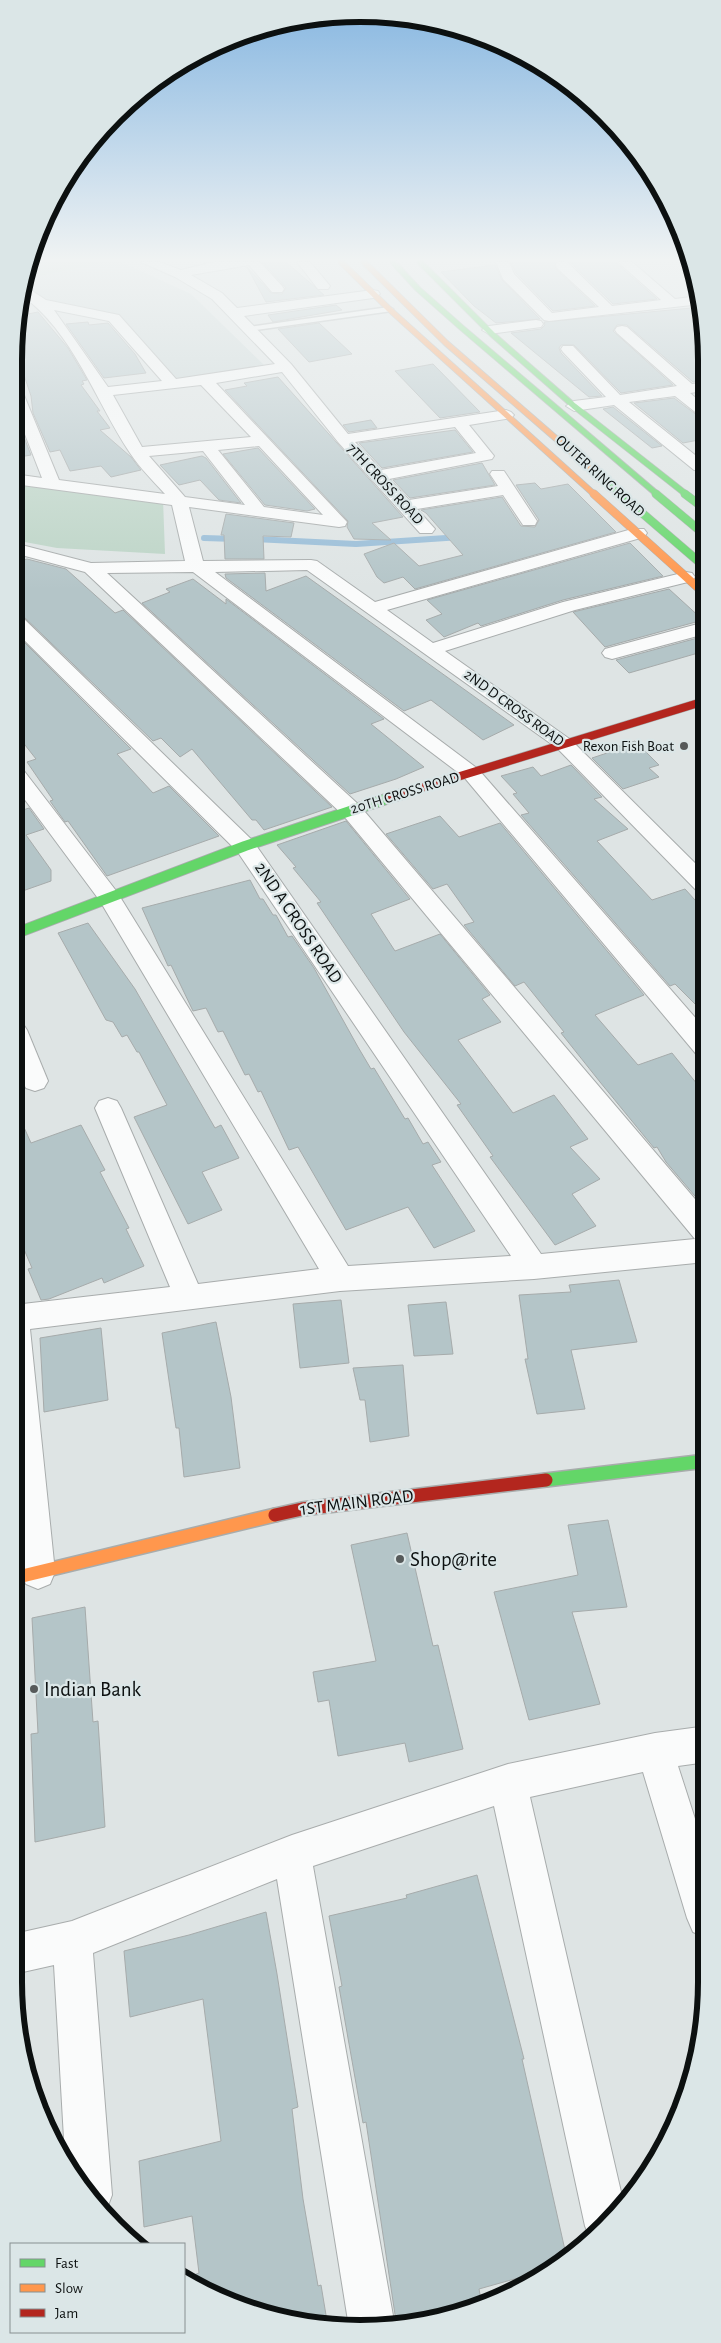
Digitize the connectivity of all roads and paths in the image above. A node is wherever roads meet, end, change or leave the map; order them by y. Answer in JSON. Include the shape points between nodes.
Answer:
{"nodes":[{"id":1,"x":90,"y":371,"type":"edge"},
{"id":2,"x":162,"y":371,"type":"edge"},
{"id":3,"x":255,"y":371,"type":"edge"},
{"id":4,"x":290,"y":371,"type":"edge"},
{"id":5,"x":458,"y":371,"type":"edge"},
{"id":6,"x":479,"y":371,"type":"edge"},
{"id":7,"x":513,"y":371,"type":"edge"},
{"id":8,"x":535,"y":371,"type":"edge"},
{"id":9,"x":589,"y":371,"type":"edge"},
{"id":10,"x":664,"y":371,"type":"edge"},
{"id":11,"x":205,"y":380,"type":"junction"},
{"id":12,"x":173,"y":384,"type":"junction"},
{"id":13,"x":698,"y":388,"type":"edge"},
{"id":14,"x":683,"y":390,"type":"junction"},
{"id":15,"x":104,"y":392,"type":"junction"},
{"id":16,"x":616,"y":399,"type":"junction"},
{"id":17,"x":574,"y":406,"type":"junction"},
{"id":18,"x":698,"y":406,"type":"edge"},
{"id":19,"x":22,"y":408,"type":"edge"},
{"id":20,"x":506,"y":415,"type":"junction"},
{"id":21,"x":459,"y":422,"type":"junction"},
{"id":22,"x":263,"y":440,"type":"junction"},
{"id":23,"x":344,"y":440,"type":"junction"},
{"id":24,"x":206,"y":445,"type":"junction"},
{"id":25,"x":137,"y":452,"type":"junction"},
{"id":26,"x":486,"y":456,"type":"junction"},
{"id":27,"x":698,"y":465,"type":"edge"},
{"id":28,"x":377,"y":476,"type":"junction"},
{"id":29,"x":22,"y":480,"type":"edge"},
{"id":30,"x":52,"y":483,"type":"junction"},
{"id":31,"x":508,"y":489,"type":"junction"},
{"id":32,"x":179,"y":500,"type":"junction"},
{"id":33,"x":698,"y":503,"type":"edge"},
{"id":34,"x":406,"y":506,"type":"junction"},
{"id":35,"x":258,"y":510,"type":"junction"},
{"id":36,"x":529,"y":521,"type":"dead end"},
{"id":37,"x":426,"y":529,"type":"dead end"},
{"id":38,"x":698,"y":529,"type":"edge"},
{"id":39,"x":638,"y":533,"type":"junction"},
{"id":40,"x":22,"y":550,"type":"edge"},
{"id":41,"x":698,"y":561,"type":"edge"},
{"id":42,"x":195,"y":565,"type":"junction"},
{"id":43,"x":90,"y":568,"type":"junction"},
{"id":44,"x":686,"y":577,"type":"junction"},
{"id":45,"x":698,"y":588,"type":"edge"},
{"id":46,"x":374,"y":608,"type":"junction"},
{"id":47,"x":22,"y":628,"type":"edge"},
{"id":48,"x":698,"y":630,"type":"edge"},
{"id":49,"x":432,"y":649,"type":"junction"},
{"id":50,"x":612,"y":653,"type":"dead end"},
{"id":51,"x":698,"y":703,"type":"edge"},
{"id":52,"x":564,"y":744,"type":"junction"},
{"id":53,"x":471,"y":773,"type":"junction"},
{"id":54,"x":22,"y":782,"type":"edge"},
{"id":55,"x":351,"y":810,"type":"junction"},
{"id":56,"x":245,"y":846,"type":"junction"},
{"id":57,"x":698,"y":879,"type":"edge"},
{"id":58,"x":109,"y":897,"type":"junction"},
{"id":59,"x":22,"y":931,"type":"edge"},
{"id":60,"x":698,"y":1039,"type":"edge"},
{"id":61,"x":22,"y":1049,"type":"edge"},
{"id":62,"x":35,"y":1081,"type":"dead end"},
{"id":63,"x":108,"y":1108,"type":"dead end"},
{"id":64,"x":698,"y":1222,"type":"edge"},
{"id":65,"x":698,"y":1251,"type":"edge"},
{"id":66,"x":534,"y":1267,"type":"junction"},
{"id":67,"x":340,"y":1279,"type":"junction"},
{"id":68,"x":189,"y":1297,"type":"junction"},
{"id":69,"x":22,"y":1317,"type":"edge"},
{"id":70,"x":698,"y":1462,"type":"edge"},
{"id":71,"x":22,"y":1489,"type":"edge"},
{"id":72,"x":26,"y":1575,"type":"edge"},
{"id":73,"x":698,"y":1745,"type":"edge"},
{"id":74,"x":656,"y":1751,"type":"junction"},
{"id":75,"x":508,"y":1783,"type":"junction"},
{"id":76,"x":292,"y":1854,"type":"junction"},
{"id":77,"x":698,"y":1889,"type":"edge"},
{"id":78,"x":72,"y":1941,"type":"junction"},
{"id":79,"x":22,"y":1952,"type":"edge"},
{"id":80,"x":89,"y":2184,"type":"edge"},
{"id":81,"x":605,"y":2216,"type":"edge"},
{"id":82,"x":371,"y":2320,"type":"edge"}],
"edges":[{"from":1,"to":15,"type":"street"},
{"from":2,"to":12,"type":"street"},
{"from":3,"to":11,"type":"street"},
{"from":4,"to":23,"type":"street","name":"7TH CROSS ROAD"},
{"from":5,"to":20,"type":"main road"},
{"from":6,"to":41,"type":"main road","name":"OUTER RING ROAD"},
{"from":7,"to":38,"type":"main road","name":"OUTER RING ROAD"},
{"from":8,"to":17,"type":"main road"},
{"from":9,"to":16,"type":"street"},
{"from":10,"to":14,"type":"street"},
{"from":11,"to":12,"type":"street"},
{"from":11,"to":22,"type":"street"},
{"from":12,"to":15,"type":"street"},
{"from":13,"to":14,"type":"street"},
{"from":14,"to":16,"type":"street"},
{"from":14,"to":18,"type":"street"},
{"from":15,"to":25,"type":"street"},
{"from":16,"to":17,"type":"street"},
{"from":16,"to":27,"type":"street"},
{"from":17,"to":33,"type":"main road"},
{"from":19,"to":30,"type":"street"},
{"from":20,"to":21,"type":"street"},
{"from":20,"to":39,"type":"main road"},
{"from":21,"to":23,"type":"street"},
{"from":21,"to":26,"type":"street"},
{"from":22,"to":24,"type":"street"},
{"from":22,"to":35,"type":"street","via":[[339,522]]},
{"from":23,"to":28,"type":"street","name":"7TH CROSS ROAD"},
{"from":24,"to":25,"type":"street"},
{"from":24,"to":35,"type":"street"},
{"from":25,"to":32,"type":"street"},
{"from":26,"to":28,"type":"street"},
{"from":26,"to":31,"type":"street"},
{"from":28,"to":34,"type":"street","name":"7TH CROSS ROAD"},
{"from":29,"to":30,"type":"street"},
{"from":30,"to":32,"type":"street"},
{"from":31,"to":34,"type":"street"},
{"from":31,"to":36,"type":"street"},
{"from":32,"to":35,"type":"street"},
{"from":32,"to":42,"type":"street"},
{"from":34,"to":37,"type":"street","name":"7TH CROSS ROAD"},
{"from":39,"to":44,"type":"main road"},
{"from":39,"to":46,"type":"street"},
{"from":40,"to":43,"type":"street"},
{"from":42,"to":43,"type":"street","name":"2ND D CROSS ROAD"},
{"from":42,"to":46,"type":"street","name":"2ND D CROSS ROAD","via":[[311,564]]},
{"from":42,"to":53,"type":"street"},
{"from":43,"to":55,"type":"street"},
{"from":44,"to":45,"type":"main road"},
{"from":44,"to":49,"type":"street","via":[[569,606]]},
{"from":46,"to":49,"type":"street","name":"2ND D CROSS ROAD"},
{"from":47,"to":56,"type":"street","name":"2ND A CROSS ROAD"},
{"from":48,"to":50,"type":"street"},
{"from":49,"to":52,"type":"street","name":"2ND D CROSS ROAD"},
{"from":51,"to":52,"type":"main road","name":"20TH CROSS ROAD"},
{"from":52,"to":53,"type":"main road","name":"20TH CROSS ROAD"},
{"from":52,"to":57,"type":"street","name":"2ND D CROSS ROAD"},
{"from":53,"to":55,"type":"main road","name":"20TH CROSS ROAD"},
{"from":53,"to":60,"type":"street"},
{"from":54,"to":58,"type":"street"},
{"from":55,"to":56,"type":"main road","name":"20TH CROSS ROAD"},
{"from":55,"to":64,"type":"street"},
{"from":56,"to":58,"type":"main road","name":"20TH CROSS ROAD"},
{"from":56,"to":66,"type":"street","name":"2ND A CROSS ROAD"},
{"from":58,"to":59,"type":"main road","name":"20TH CROSS ROAD"},
{"from":58,"to":67,"type":"street"},
{"from":61,"to":62,"type":"street"},
{"from":63,"to":68,"type":"street"},
{"from":65,"to":66,"type":"street"},
{"from":66,"to":67,"type":"street"},
{"from":67,"to":68,"type":"street"},
{"from":68,"to":69,"type":"street"},
{"from":70,"to":72,"type":"main road","name":"1ST MAIN ROAD","via":[[302,1509]]},
{"from":71,"to":72,"type":"street"},
{"from":73,"to":74,"type":"street"},
{"from":74,"to":75,"type":"street"},
{"from":74,"to":77,"type":"street"},
{"from":75,"to":76,"type":"street"},
{"from":75,"to":81,"type":"street"},
{"from":76,"to":78,"type":"street"},
{"from":76,"to":82,"type":"street"},
{"from":78,"to":79,"type":"street"},
{"from":78,"to":80,"type":"street"}]}
